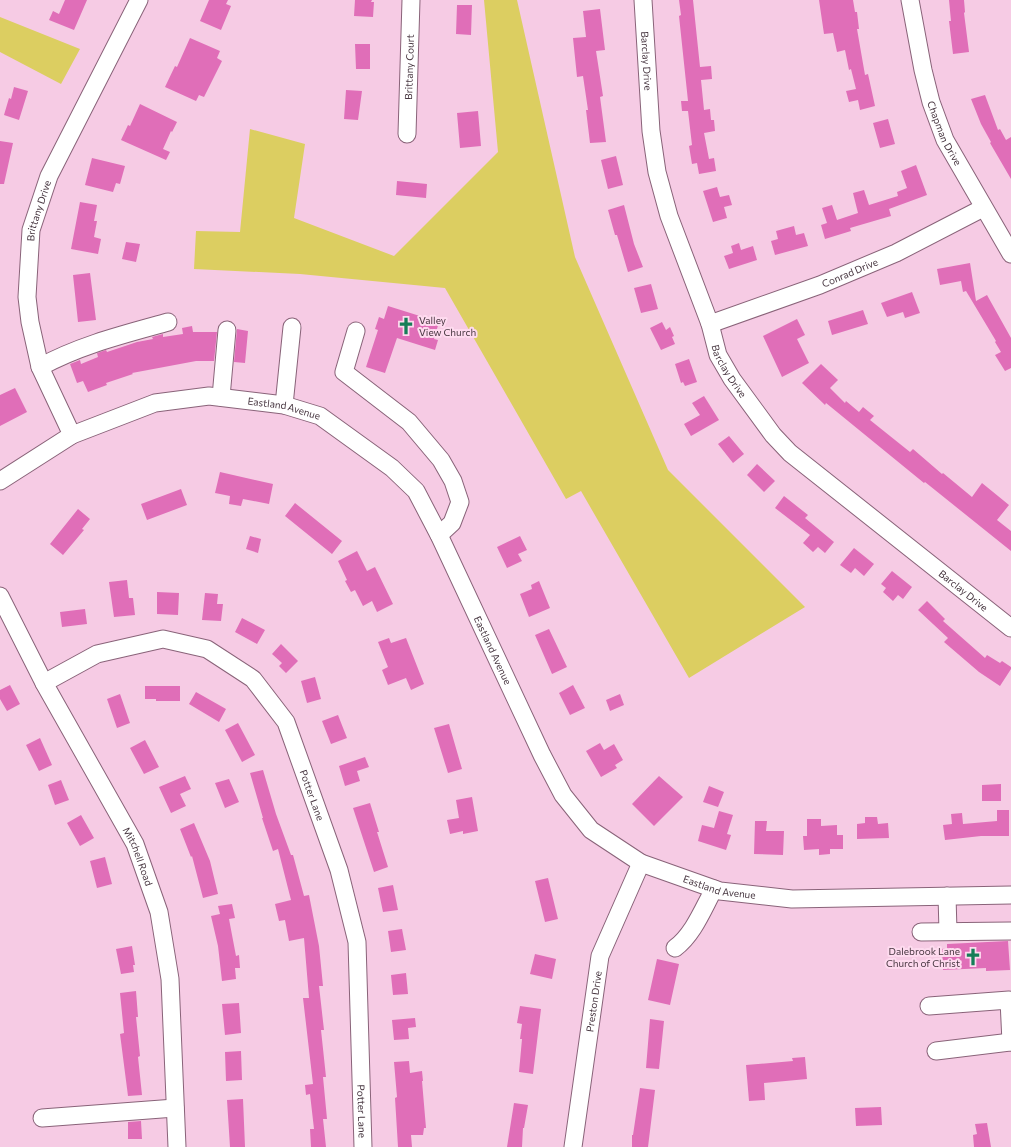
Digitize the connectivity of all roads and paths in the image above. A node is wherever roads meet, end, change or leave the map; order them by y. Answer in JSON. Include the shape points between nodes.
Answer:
{"nodes":[{"id":1,"x":139,"y":0,"type":"edge"},
{"id":2,"x":411,"y":0,"type":"edge"},
{"id":3,"x":643,"y":0,"type":"edge"},
{"id":4,"x":910,"y":0,"type":"edge"},
{"id":5,"x":407,"y":134,"type":"dead end"},
{"id":6,"x":983,"y":208,"type":"junction"},
{"id":7,"x":1011,"y":254,"type":"edge"},
{"id":8,"x":168,"y":322,"type":"dead end"},
{"id":9,"x":710,"y":324,"type":"junction"},
{"id":10,"x":292,"y":327,"type":"dead end"},
{"id":11,"x":227,"y":330,"type":"dead end"},
{"id":12,"x":356,"y":331,"type":"dead end"},
{"id":13,"x":40,"y":367,"type":"junction"},
{"id":14,"x":221,"y":397,"type":"junction"},
{"id":15,"x":284,"y":405,"type":"junction"},
{"id":16,"x":72,"y":436,"type":"junction"},
{"id":17,"x":0,"y":481,"type":"edge"},
{"id":18,"x":439,"y":535,"type":"junction"},
{"id":19,"x":0,"y":596,"type":"edge"},
{"id":20,"x":1011,"y":628,"type":"edge"},
{"id":21,"x":44,"y":683,"type":"junction"},
{"id":22,"x":641,"y":863,"type":"junction"},
{"id":23,"x":714,"y":889,"type":"junction"},
{"id":24,"x":1011,"y":895,"type":"edge"},
{"id":25,"x":947,"y":896,"type":"junction"},
{"id":26,"x":1010,"y":931,"type":"dead end"},
{"id":27,"x":921,"y":932,"type":"dead end"},
{"id":28,"x":948,"y":932,"type":"junction"},
{"id":29,"x":675,"y":948,"type":"dead end"},
{"id":30,"x":929,"y":1006,"type":"dead end"},
{"id":31,"x":1011,"y":1042,"type":"edge"},
{"id":32,"x":936,"y":1051,"type":"dead end"},
{"id":33,"x":176,"y":1108,"type":"junction"},
{"id":34,"x":42,"y":1118,"type":"dead end"},
{"id":35,"x":177,"y":1147,"type":"edge"},
{"id":36,"x":364,"y":1147,"type":"edge"},
{"id":37,"x":573,"y":1147,"type":"edge"}],
"edges":[{"from":1,"to":13,"type":"street","name":"Brittany Drive","via":[[49,176],[31,230],[27,297]]},
{"from":2,"to":5,"type":"street","name":"Brittany Court"},
{"from":3,"to":9,"type":"street","name":"Barclay Drive","via":[[650,131],[657,172],[669,216]]},
{"from":4,"to":6,"type":"street","name":"Chapman Drive","via":[[931,102],[945,140]]},
{"from":6,"to":7,"type":"street","name":"Chapman Drive"},
{"from":6,"to":9,"type":"street","name":"Conrad Drive","via":[[896,253],[820,285]]},
{"from":8,"to":13,"type":"street","via":[[85,347]]},
{"from":9,"to":20,"type":"street","name":"Barclay Drive","via":[[718,355],[732,379],[773,435],[790,453]]},
{"from":10,"to":15,"type":"street"},
{"from":11,"to":14,"type":"street"},
{"from":12,"to":18,"type":"street","via":[[344,372],[409,422],[454,481],[460,502],[452,524]]},
{"from":13,"to":16,"type":"street","name":"Brittany Drive"},
{"from":14,"to":15,"type":"street","name":"Eastland Avenue"},
{"from":14,"to":16,"type":"street","name":"Eastland Avenue","via":[[209,396],[155,403]]},
{"from":15,"to":18,"type":"street","name":"Eastland Avenue","via":[[320,416],[392,468],[416,491]]},
{"from":16,"to":17,"type":"street","name":"Eastland Avenue"},
{"from":18,"to":22,"type":"street","name":"Eastland Avenue","via":[[563,795],[590,830]]},
{"from":19,"to":21,"type":"street","name":"Mitchell Road"},
{"from":21,"to":33,"type":"street","name":"Mitchell Road","via":[[135,844],[159,912],[170,979]]},
{"from":21,"to":36,"type":"street","name":"Potter Lane","via":[[97,654],[163,639],[207,649],[253,679],[286,722],[339,870],[357,942]]},
{"from":22,"to":23,"type":"street","name":"Eastland Avenue"},
{"from":22,"to":37,"type":"street","name":"Preston Drive","via":[[600,956]]},
{"from":23,"to":25,"type":"street","name":"Eastland Avenue","via":[[819,904]]},
{"from":23,"to":29,"type":"street","via":[[698,920]]},
{"from":24,"to":25,"type":"street","name":"Eastland Avenue"},
{"from":25,"to":28,"type":"street"},
{"from":26,"to":28,"type":"street"},
{"from":27,"to":28,"type":"street"},
{"from":30,"to":31,"type":"street","via":[[1009,1000]]},
{"from":31,"to":32,"type":"street"},
{"from":33,"to":34,"type":"street"},
{"from":33,"to":35,"type":"street","name":"Mitchell Road"}]}
